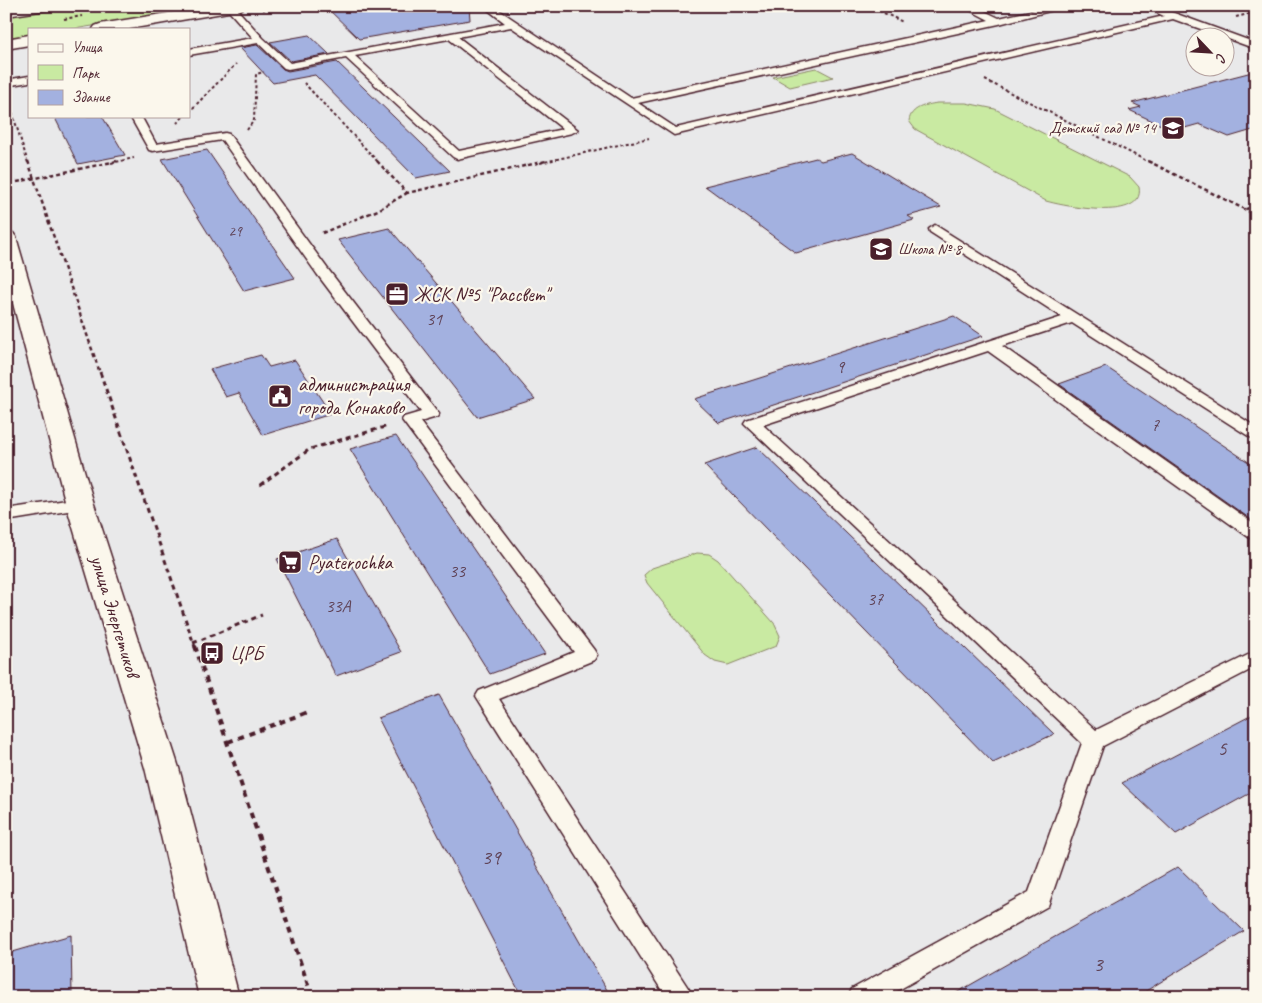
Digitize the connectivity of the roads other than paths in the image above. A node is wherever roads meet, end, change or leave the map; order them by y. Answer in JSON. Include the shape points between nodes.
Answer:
{"nodes":[{"id":1,"x":47,"y":6,"type":"edge"},
{"id":2,"x":487,"y":6,"type":"edge"},
{"id":3,"x":966,"y":6,"type":"edge"},
{"id":4,"x":1065,"y":6,"type":"edge"},
{"id":5,"x":1146,"y":6,"type":"edge"},
{"id":6,"x":235,"y":7,"type":"edge"},
{"id":7,"x":6,"y":12,"type":"edge"},
{"id":8,"x":1174,"y":16,"type":"junction"},
{"id":9,"x":999,"y":21,"type":"junction"},
{"id":10,"x":513,"y":24,"type":"junction"},
{"id":11,"x":106,"y":28,"type":"edge"},
{"id":12,"x":452,"y":36,"type":"junction"},
{"id":13,"x":28,"y":40,"type":"edge"},
{"id":14,"x":260,"y":40,"type":"junction"},
{"id":15,"x":6,"y":44,"type":"edge"},
{"id":16,"x":1256,"y":46,"type":"edge"},
{"id":17,"x":190,"y":52,"type":"edge"},
{"id":18,"x":348,"y":55,"type":"junction"},
{"id":19,"x":28,"y":79,"type":"edge"},
{"id":20,"x":6,"y":82,"type":"edge"},
{"id":21,"x":629,"y":102,"type":"junction"},
{"id":22,"x":136,"y":118,"type":"edge"},
{"id":23,"x":935,"y":229,"type":"dead end"},
{"id":24,"x":6,"y":237,"type":"edge"},
{"id":25,"x":1073,"y":318,"type":"junction"},
{"id":26,"x":990,"y":345,"type":"junction"},
{"id":27,"x":1256,"y":434,"type":"edge"},
{"id":28,"x":80,"y":504,"type":"junction"},
{"id":29,"x":6,"y":515,"type":"edge"},
{"id":30,"x":1256,"y":534,"type":"edge"},
{"id":31,"x":1256,"y":658,"type":"edge"},
{"id":32,"x":1094,"y":741,"type":"junction"},
{"id":33,"x":219,"y":997,"type":"edge"},
{"id":34,"x":681,"y":997,"type":"edge"},
{"id":35,"x":860,"y":997,"type":"edge"}],
"edges":[{"from":1,"to":7,"type":"main road"},
{"from":2,"to":10,"type":"lane"},
{"from":3,"to":9,"type":"lane"},
{"from":4,"to":9,"type":"lane"},
{"from":5,"to":8,"type":"lane"},
{"from":6,"to":11,"type":"main road"},
{"from":6,"to":14,"type":"lane"},
{"from":8,"to":16,"type":"lane"},
{"from":8,"to":21,"type":"lane","via":[[674,132]]},
{"from":9,"to":21,"type":"lane"},
{"from":10,"to":12,"type":"lane"},
{"from":10,"to":21,"type":"lane"},
{"from":12,"to":18,"type":"lane"},
{"from":12,"to":18,"type":"lane","via":[[572,130],[458,156]]},
{"from":13,"to":15,"type":"main road"},
{"from":14,"to":17,"type":"lane"},
{"from":14,"to":18,"type":"lane","via":[[288,66]]},
{"from":19,"to":20,"type":"lane"},
{"from":22,"to":34,"type":"lane","via":[[153,148],[225,136],[431,414],[410,420],[587,656],[486,696]]},
{"from":23,"to":25,"type":"lane"},
{"from":24,"to":28,"type":"main road","name":"улица Энергетиков"},
{"from":25,"to":26,"type":"lane"},
{"from":25,"to":27,"type":"lane"},
{"from":26,"to":30,"type":"lane"},
{"from":26,"to":32,"type":"lane","via":[[752,423]]},
{"from":28,"to":29,"type":"lane"},
{"from":28,"to":33,"type":"main road","name":"улица Энергетиков","via":[[162,768]]},
{"from":31,"to":32,"type":"lane"},
{"from":32,"to":35,"type":"lane","via":[[1039,898]]}]}
